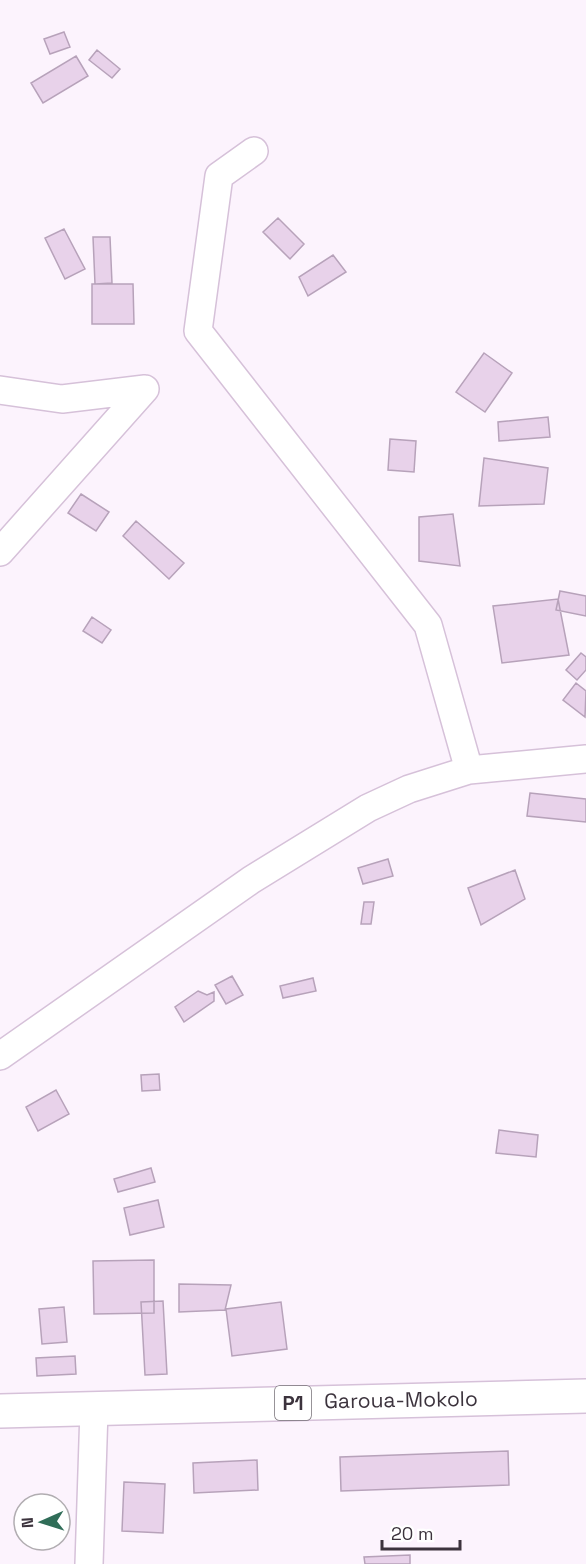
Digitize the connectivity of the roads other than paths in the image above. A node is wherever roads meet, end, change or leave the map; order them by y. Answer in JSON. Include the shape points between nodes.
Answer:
{"nodes":[{"id":1,"x":254,"y":151,"type":"dead end"},
{"id":2,"x":0,"y":390,"type":"edge"},
{"id":3,"x":0,"y":552,"type":"edge"},
{"id":4,"x":586,"y":759,"type":"edge"},
{"id":5,"x":469,"y":770,"type":"junction"},
{"id":6,"x":0,"y":1056,"type":"edge"},
{"id":7,"x":586,"y":1396,"type":"edge"},
{"id":8,"x":94,"y":1410,"type":"junction"},
{"id":9,"x":0,"y":1412,"type":"edge"},
{"id":10,"x":89,"y":1564,"type":"edge"}],
"edges":[{"from":1,"to":5,"type":"street","via":[[219,176],[198,331],[428,624]]},
{"from":2,"to":3,"type":"street","via":[[62,399],[145,389]]},
{"from":4,"to":5,"type":"street"},
{"from":5,"to":6,"type":"street","via":[[409,789],[368,808],[251,880]]},
{"from":7,"to":8,"type":"main road","name":"Garoua-Mokolo","number":"P1"},
{"from":8,"to":9,"type":"main road","name":"Garoua-Mokolo","number":"P1"},
{"from":8,"to":10,"type":"street"}]}
